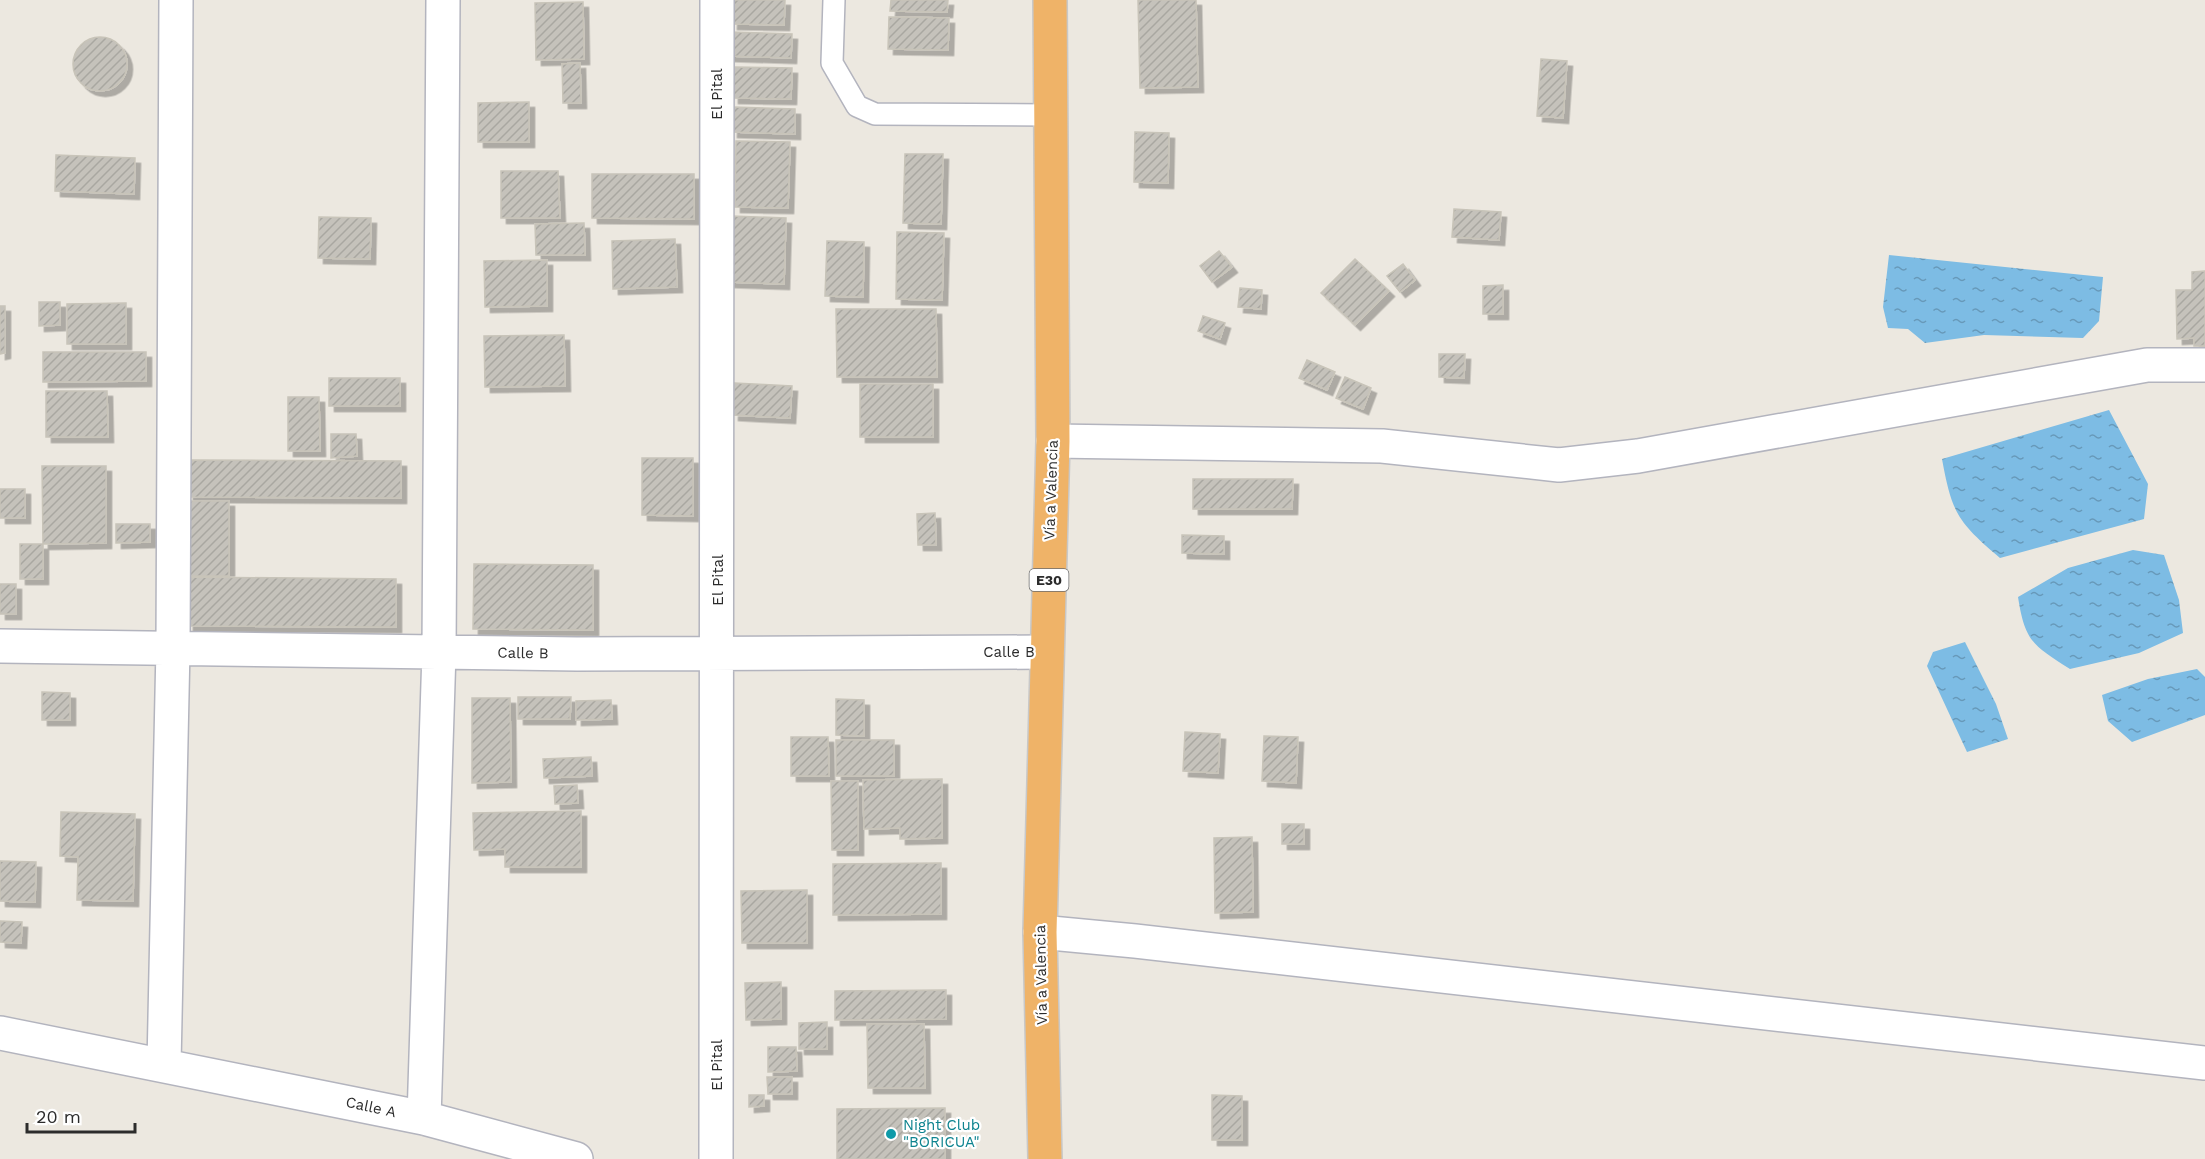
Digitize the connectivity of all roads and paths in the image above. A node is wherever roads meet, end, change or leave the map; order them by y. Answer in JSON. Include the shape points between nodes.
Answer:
{"nodes":[{"id":1,"x":177,"y":0,"type":"edge"},
{"id":2,"x":442,"y":0,"type":"edge"},
{"id":3,"x":717,"y":0,"type":"edge"},
{"id":4,"x":834,"y":0,"type":"edge"},
{"id":5,"x":1050,"y":0,"type":"edge"},
{"id":6,"x":1051,"y":115,"type":"junction"},
{"id":7,"x":2205,"y":365,"type":"edge"},
{"id":8,"x":1053,"y":441,"type":"junction"},
{"id":9,"x":0,"y":646,"type":"edge"},
{"id":10,"x":173,"y":648,"type":"junction"},
{"id":11,"x":439,"y":652,"type":"junction"},
{"id":12,"x":718,"y":652,"type":"junction"},
{"id":13,"x":1047,"y":652,"type":"junction"},
{"id":14,"x":1040,"y":932,"type":"junction"},
{"id":15,"x":0,"y":1033,"type":"edge"},
{"id":16,"x":2205,"y":1063,"type":"edge"},
{"id":17,"x":164,"y":1064,"type":"junction"},
{"id":18,"x":424,"y":1118,"type":"junction"},
{"id":19,"x":576,"y":1159,"type":"edge"},
{"id":20,"x":716,"y":1159,"type":"edge"},
{"id":21,"x":1045,"y":1159,"type":"edge"}],
"edges":[{"from":1,"to":10,"type":"street"},
{"from":2,"to":11,"type":"street"},
{"from":3,"to":12,"type":"street","name":"El Pital"},
{"from":4,"to":6,"type":"lane","via":[[832,63],[857,106],[875,114]]},
{"from":5,"to":6,"type":"highway","name":"Vía a Valencia","number":"E30"},
{"from":6,"to":8,"type":"highway","name":"Vía a Valencia","number":"E30"},
{"from":7,"to":8,"type":"street","via":[[2147,365],[1638,456],[1559,465],[1382,446]]},
{"from":8,"to":13,"type":"highway","name":"Vía a Valencia","number":"E30"},
{"from":9,"to":10,"type":"street","name":"Calle B"},
{"from":10,"to":11,"type":"street","name":"Calle B"},
{"from":10,"to":17,"type":"street"},
{"from":11,"to":12,"type":"street","name":"Calle B"},
{"from":11,"to":18,"type":"street"},
{"from":12,"to":13,"type":"street","name":"Calle B"},
{"from":12,"to":20,"type":"street","name":"El Pital"},
{"from":13,"to":14,"type":"highway","name":"Vía a Valencia","number":"E30"},
{"from":14,"to":16,"type":"street"},
{"from":14,"to":21,"type":"highway","name":"Vía a Valencia","number":"E30"},
{"from":15,"to":17,"type":"street","name":"Calle A"},
{"from":17,"to":18,"type":"street","name":"Calle A"},
{"from":18,"to":19,"type":"street","name":"Calle A"}]}
